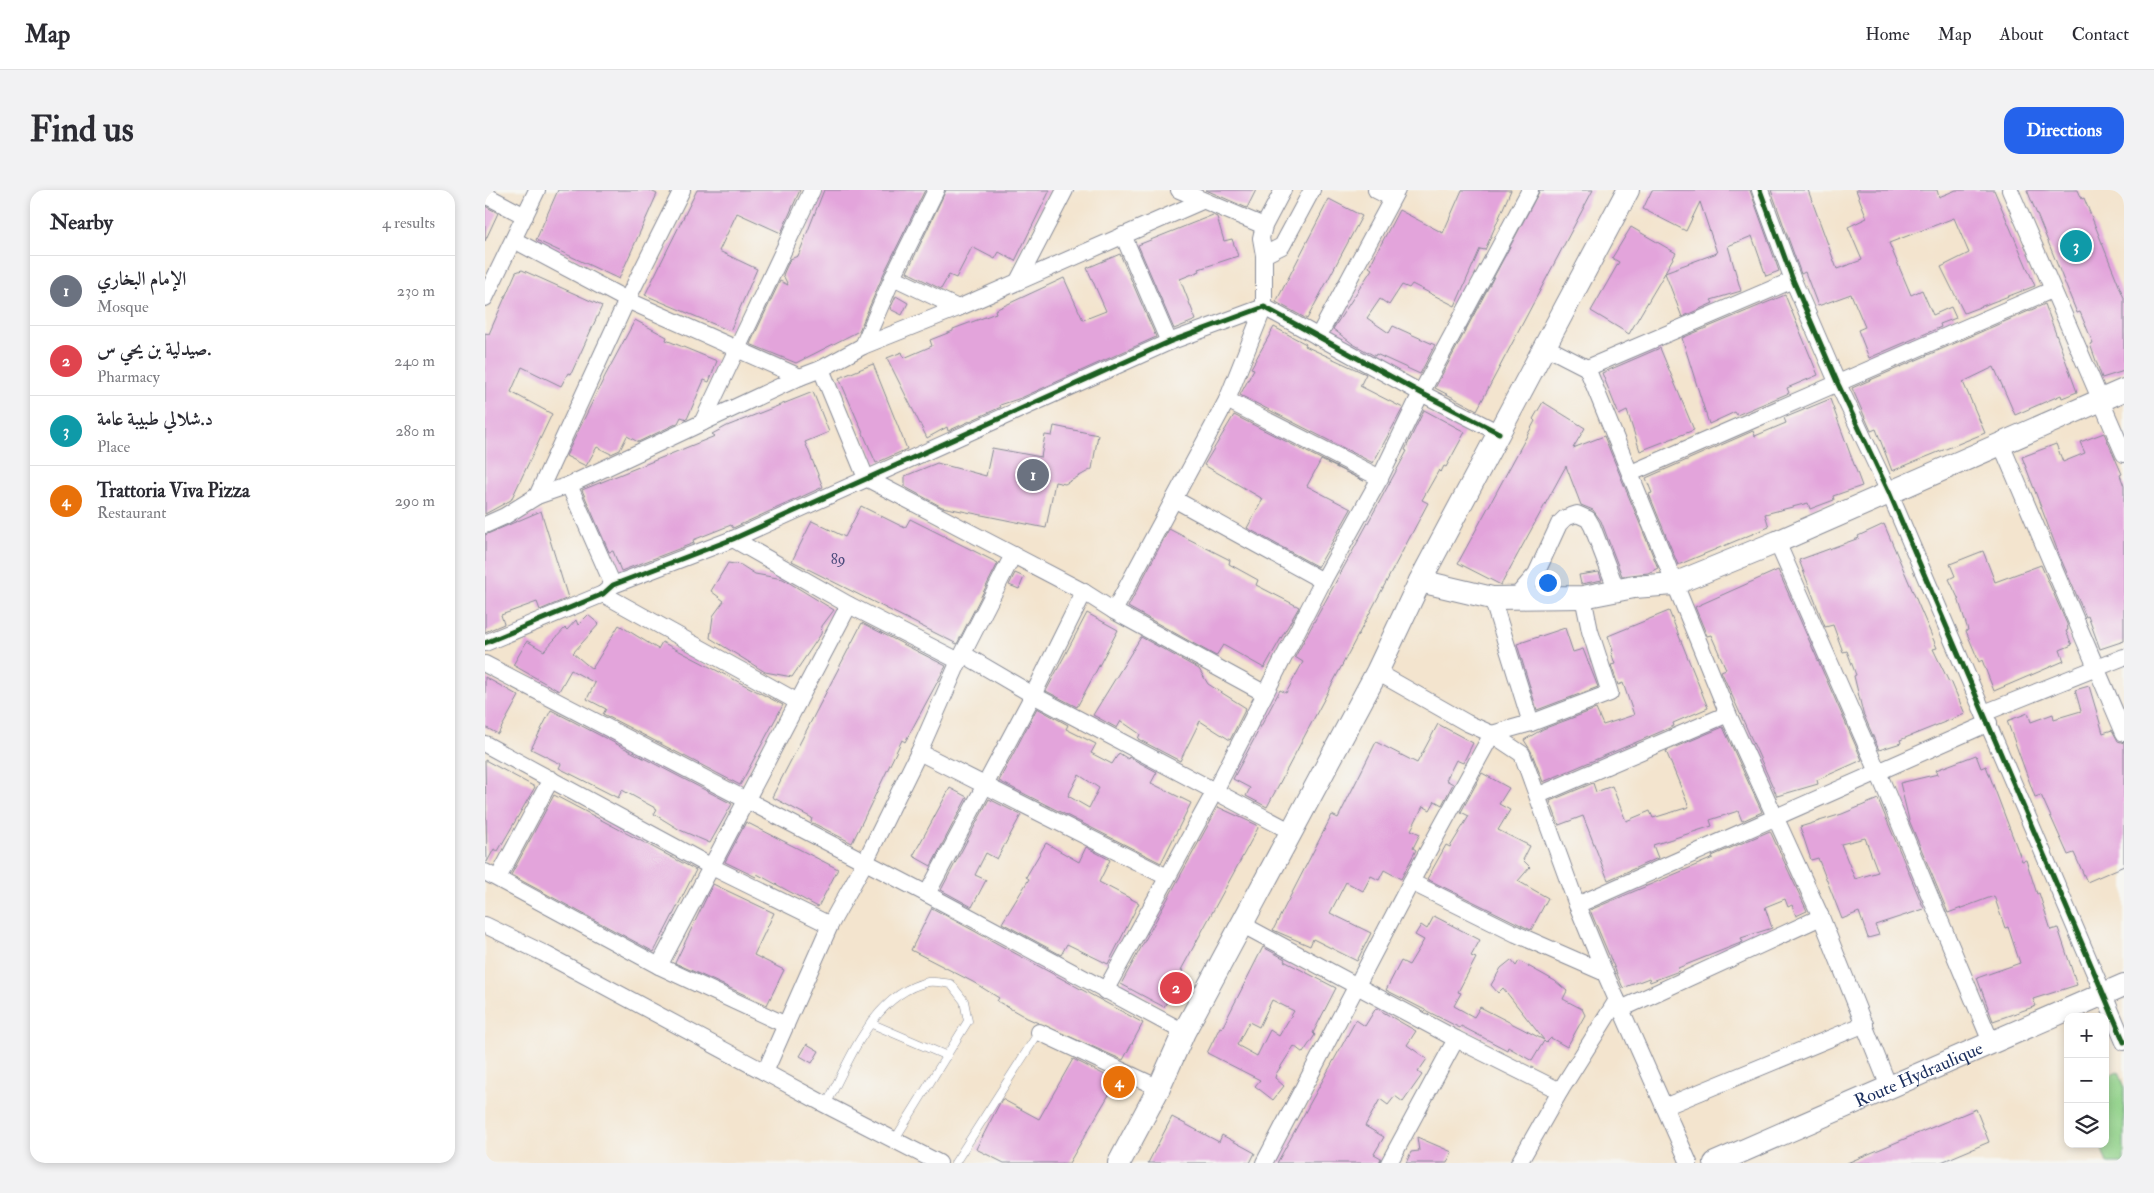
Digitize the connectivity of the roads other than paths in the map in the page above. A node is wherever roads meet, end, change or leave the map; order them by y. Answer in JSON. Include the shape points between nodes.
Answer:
{"nodes":[{"id":1,"x":537,"y":190,"type":"edge"},
{"id":2,"x":682,"y":190,"type":"edge"},
{"id":3,"x":812,"y":190,"type":"edge"},
{"id":4,"x":936,"y":190,"type":"edge"},
{"id":5,"x":1065,"y":190,"type":"edge"},
{"id":6,"x":1283,"y":190,"type":"edge"},
{"id":7,"x":1312,"y":190,"type":"edge"},
{"id":8,"x":1376,"y":190,"type":"edge"},
{"id":9,"x":1531,"y":190,"type":"edge"},
{"id":10,"x":1628,"y":190,"type":"edge"},
{"id":11,"x":1759,"y":190,"type":"edge"},
{"id":12,"x":2010,"y":190,"type":"edge"},
{"id":13,"x":1190,"y":194,"type":"edge"},
{"id":14,"x":1394,"y":194,"type":"edge"},
{"id":15,"x":485,"y":195,"type":"edge"},
{"id":16,"x":525,"y":216,"type":"junction"},
{"id":17,"x":1264,"y":226,"type":"junction"},
{"id":18,"x":1123,"y":235,"type":"junction"},
{"id":19,"x":514,"y":240,"type":"junction"},
{"id":20,"x":1264,"y":255,"type":"junction"},
{"id":21,"x":893,"y":277,"type":"junction"},
{"id":22,"x":1793,"y":280,"type":"junction"},
{"id":23,"x":1019,"y":281,"type":"junction"},
{"id":24,"x":2053,"y":290,"type":"junction"},
{"id":25,"x":485,"y":298,"type":"edge"},
{"id":26,"x":627,"y":300,"type":"junction"},
{"id":27,"x":1264,"y":307,"type":"junction"},
{"id":28,"x":958,"y":308,"type":"junction"},
{"id":29,"x":1317,"y":337,"type":"junction"},
{"id":30,"x":1169,"y":342,"type":"junction"},
{"id":31,"x":863,"y":346,"type":"junction"},
{"id":32,"x":1546,"y":347,"type":"junction"},
{"id":33,"x":737,"y":350,"type":"junction"},
{"id":34,"x":1587,"y":368,"type":"junction"},
{"id":35,"x":821,"y":369,"type":"junction"},
{"id":36,"x":800,"y":377,"type":"junction"},
{"id":37,"x":1838,"y":384,"type":"junction"},
{"id":38,"x":2124,"y":390,"type":"edge"},
{"id":39,"x":1421,"y":394,"type":"junction"},
{"id":40,"x":1227,"y":400,"type":"junction"},
{"id":41,"x":2099,"y":400,"type":"junction"},
{"id":42,"x":702,"y":423,"type":"junction"},
{"id":43,"x":1499,"y":432,"type":"junction"},
{"id":44,"x":2001,"y":444,"type":"junction"},
{"id":45,"x":2124,"y":454,"type":"edge"},
{"id":46,"x":1631,"y":473,"type":"junction"},
{"id":47,"x":866,"y":478,"type":"junction"},
{"id":48,"x":1379,"y":478,"type":"junction"},
{"id":49,"x":569,"y":485,"type":"junction"},
{"id":50,"x":1889,"y":492,"type":"junction"},
{"id":51,"x":537,"y":496,"type":"junction"},
{"id":52,"x":1174,"y":499,"type":"junction"},
{"id":53,"x":485,"y":525,"type":"edge"},
{"id":54,"x":733,"y":539,"type":"junction"},
{"id":55,"x":1777,"y":542,"type":"junction"},
{"id":56,"x":1013,"y":555,"type":"junction"},
{"id":57,"x":1323,"y":580,"type":"junction"},
{"id":58,"x":1421,"y":580,"type":"junction"},
{"id":59,"x":1674,"y":584,"type":"junction"},
{"id":60,"x":608,"y":590,"type":"junction"},
{"id":61,"x":1617,"y":591,"type":"junction"},
{"id":62,"x":1084,"y":592,"type":"junction"},
{"id":63,"x":1516,"y":597,"type":"junction"},
{"id":64,"x":1583,"y":597,"type":"junction"},
{"id":65,"x":1492,"y":598,"type":"junction"},
{"id":66,"x":849,"y":605,"type":"junction"},
{"id":67,"x":1114,"y":611,"type":"junction"},
{"id":68,"x":485,"y":643,"type":"edge"},
{"id":69,"x":961,"y":657,"type":"junction"},
{"id":70,"x":2124,"y":657,"type":"edge"},
{"id":71,"x":485,"y":664,"type":"edge"},
{"id":72,"x":2096,"y":666,"type":"junction"},
{"id":73,"x":1377,"y":672,"type":"junction"},
{"id":74,"x":1264,"y":693,"type":"junction"},
{"id":75,"x":1033,"y":695,"type":"junction"},
{"id":76,"x":798,"y":702,"type":"junction"},
{"id":77,"x":1728,"y":714,"type":"junction"},
{"id":78,"x":1987,"y":718,"type":"junction"},
{"id":79,"x":1531,"y":723,"type":"junction"},
{"id":80,"x":2124,"y":733,"type":"edge"},
{"id":81,"x":1492,"y":734,"type":"junction"},
{"id":82,"x":485,"y":744,"type":"edge"},
{"id":83,"x":919,"y":752,"type":"junction"},
{"id":84,"x":1878,"y":772,"type":"junction"},
{"id":85,"x":551,"y":779,"type":"junction"},
{"id":86,"x":986,"y":784,"type":"junction"},
{"id":87,"x":1215,"y":791,"type":"junction"},
{"id":88,"x":1539,"y":795,"type":"junction"},
{"id":89,"x":746,"y":799,"type":"junction"},
{"id":90,"x":1777,"y":817,"type":"junction"},
{"id":91,"x":1292,"y":832,"type":"junction"},
{"id":92,"x":865,"y":862,"type":"junction"},
{"id":93,"x":712,"y":867,"type":"junction"},
{"id":94,"x":491,"y":875,"type":"edge"},
{"id":95,"x":1167,"y":877,"type":"junction"},
{"id":96,"x":1411,"y":882,"type":"junction"},
{"id":97,"x":927,"y":894,"type":"junction"},
{"id":98,"x":1577,"y":905,"type":"junction"},
{"id":99,"x":1821,"y":916,"type":"junction"},
{"id":100,"x":485,"y":925,"type":"edge"},
{"id":101,"x":830,"y":925,"type":"junction"},
{"id":102,"x":1243,"y":925,"type":"junction"},
{"id":103,"x":659,"y":966,"type":"junction"},
{"id":104,"x":1605,"y":973,"type":"junction"},
{"id":105,"x":1357,"y":986,"type":"junction"},
{"id":106,"x":2124,"y":986,"type":"edge"},
{"id":107,"x":1105,"y":991,"type":"junction"},
{"id":108,"x":2103,"y":994,"type":"junction"},
{"id":109,"x":1619,"y":1005,"type":"junction"},
{"id":110,"x":870,"y":1023,"type":"junction"},
{"id":111,"x":1865,"y":1024,"type":"junction"},
{"id":112,"x":786,"y":1025,"type":"junction"},
{"id":113,"x":1039,"y":1032,"type":"joint"},
{"id":114,"x":1185,"y":1032,"type":"junction"},
{"id":115,"x":1456,"y":1039,"type":"junction"},
{"id":116,"x":1991,"y":1042,"type":"junction"},
{"id":117,"x":2124,"y":1042,"type":"edge"},
{"id":118,"x":947,"y":1056,"type":"junction"},
{"id":119,"x":765,"y":1072,"type":"junction"},
{"id":120,"x":1889,"y":1087,"type":"junction"},
{"id":121,"x":1159,"y":1088,"type":"junction"},
{"id":122,"x":1560,"y":1092,"type":"junction"},
{"id":123,"x":826,"y":1105,"type":"junction"},
{"id":124,"x":1664,"y":1107,"type":"junction"},
{"id":125,"x":895,"y":1139,"type":"junction"},
{"id":126,"x":1742,"y":1158,"type":"edge"},
{"id":127,"x":939,"y":1163,"type":"edge"},
{"id":128,"x":955,"y":1163,"type":"edge"},
{"id":129,"x":1119,"y":1163,"type":"edge"},
{"id":130,"x":1264,"y":1163,"type":"edge"},
{"id":131,"x":1389,"y":1163,"type":"edge"},
{"id":132,"x":1519,"y":1163,"type":"edge"},
{"id":133,"x":1689,"y":1163,"type":"edge"},
{"id":134,"x":1715,"y":1163,"type":"edge"}],
"edges":[{"from":1,"to":16,"type":"street"},
{"from":2,"to":26,"type":"street"},
{"from":3,"to":33,"type":"street"},
{"from":4,"to":21,"type":"street"},
{"from":5,"to":23,"type":"street"},
{"from":6,"to":17,"type":"street"},
{"from":7,"to":20,"type":"street","via":[[1282,246]]},
{"from":8,"to":14,"type":"street"},
{"from":9,"to":39,"type":"street"},
{"from":10,"to":32,"type":"main road"},
{"from":11,"to":22,"type":"street"},
{"from":12,"to":24,"type":"street"},
{"from":13,"to":17,"type":"street"},
{"from":13,"to":18,"type":"street"},
{"from":14,"to":29,"type":"street"},
{"from":15,"to":16,"type":"street"},
{"from":16,"to":19,"type":"street"},
{"from":17,"to":20,"type":"street","via":[[1261,238]]},
{"from":18,"to":23,"type":"street"},
{"from":18,"to":30,"type":"street"},
{"from":19,"to":25,"type":"street"},
{"from":19,"to":26,"type":"street"},
{"from":20,"to":27,"type":"street"},
{"from":21,"to":28,"type":"street"},
{"from":21,"to":31,"type":"street"},
{"from":22,"to":34,"type":"street"},
{"from":22,"to":37,"type":"street"},
{"from":23,"to":28,"type":"street"},
{"from":24,"to":37,"type":"street"},
{"from":24,"to":41,"type":"street"},
{"from":26,"to":33,"type":"street"},
{"from":26,"to":51,"type":"street"},
{"from":27,"to":29,"type":"street"},
{"from":27,"to":30,"type":"street"},
{"from":27,"to":40,"type":"street"},
{"from":28,"to":31,"type":"street"},
{"from":29,"to":39,"type":"street"},
{"from":30,"to":47,"type":"street"},
{"from":31,"to":35,"type":"street"},
{"from":32,"to":34,"type":"street"},
{"from":32,"to":43,"type":"main road"},
{"from":33,"to":36,"type":"street"},
{"from":33,"to":42,"type":"street"},
{"from":34,"to":46,"type":"street"},
{"from":35,"to":36,"type":"street"},
{"from":35,"to":47,"type":"street"},
{"from":36,"to":42,"type":"street"},
{"from":37,"to":46,"type":"street"},
{"from":37,"to":50,"type":"street"},
{"from":38,"to":41,"type":"main road"},
{"from":39,"to":43,"type":"street"},
{"from":39,"to":48,"type":"street"},
{"from":40,"to":48,"type":"street"},
{"from":40,"to":52,"type":"street"},
{"from":41,"to":44,"type":"main road"},
{"from":41,"to":45,"type":"street"},
{"from":42,"to":49,"type":"street"},
{"from":43,"to":58,"type":"main road"},
{"from":44,"to":50,"type":"main road"},
{"from":44,"to":72,"type":"street"},
{"from":46,"to":59,"type":"street"},
{"from":47,"to":54,"type":"street"},
{"from":47,"to":56,"type":"street"},
{"from":48,"to":57,"type":"street"},
{"from":49,"to":51,"type":"street"},
{"from":49,"to":60,"type":"street"},
{"from":50,"to":55,"type":"main road"},
{"from":50,"to":78,"type":"street"},
{"from":51,"to":53,"type":"street"},
{"from":52,"to":57,"type":"street"},
{"from":52,"to":67,"type":"street"},
{"from":54,"to":60,"type":"street"},
{"from":54,"to":66,"type":"street"},
{"from":55,"to":59,"type":"main road"},
{"from":55,"to":84,"type":"street"},
{"from":56,"to":62,"type":"street"},
{"from":56,"to":69,"type":"street"},
{"from":57,"to":74,"type":"street"},
{"from":58,"to":65,"type":"main road"},
{"from":58,"to":73,"type":"main road"},
{"from":59,"to":61,"type":"main road"},
{"from":59,"to":77,"type":"street"},
{"from":60,"to":68,"type":"street"},
{"from":60,"to":76,"type":"street"},
{"from":61,"to":63,"type":"street","via":[[1588,519],[1577,514],[1559,524],[1536,574]]},
{"from":61,"to":64,"type":"main road"},
{"from":62,"to":67,"type":"street"},
{"from":62,"to":75,"type":"street"},
{"from":63,"to":64,"type":"main road"},
{"from":63,"to":65,"type":"main road"},
{"from":64,"to":79,"type":"street","via":[[1610,693]]},
{"from":65,"to":79,"type":"street"},
{"from":66,"to":69,"type":"street"},
{"from":66,"to":76,"type":"street"},
{"from":67,"to":74,"type":"street"},
{"from":69,"to":75,"type":"street"},
{"from":69,"to":83,"type":"street"},
{"from":70,"to":72,"type":"street"},
{"from":71,"to":89,"type":"street"},
{"from":72,"to":78,"type":"street"},
{"from":72,"to":80,"type":"street"},
{"from":73,"to":81,"type":"street","via":[[1467,724]]},
{"from":73,"to":91,"type":"main road"},
{"from":74,"to":87,"type":"street"},
{"from":75,"to":86,"type":"street"},
{"from":75,"to":87,"type":"street"},
{"from":76,"to":89,"type":"street"},
{"from":77,"to":88,"type":"street"},
{"from":77,"to":90,"type":"street"},
{"from":78,"to":84,"type":"street"},
{"from":78,"to":108,"type":"street"},
{"from":79,"to":81,"type":"street"},
{"from":81,"to":88,"type":"street","via":[[1522,754]]},
{"from":81,"to":96,"type":"street"},
{"from":82,"to":85,"type":"street"},
{"from":83,"to":86,"type":"street"},
{"from":83,"to":92,"type":"street"},
{"from":84,"to":90,"type":"street"},
{"from":84,"to":116,"type":"street"},
{"from":85,"to":93,"type":"street"},
{"from":85,"to":94,"type":"street"},
{"from":86,"to":95,"type":"street"},
{"from":86,"to":97,"type":"street"},
{"from":87,"to":91,"type":"street"},
{"from":87,"to":95,"type":"street"},
{"from":88,"to":98,"type":"street"},
{"from":89,"to":92,"type":"street"},
{"from":89,"to":93,"type":"street"},
{"from":90,"to":98,"type":"street"},
{"from":90,"to":99,"type":"street"},
{"from":91,"to":102,"type":"main road"},
{"from":92,"to":97,"type":"street"},
{"from":92,"to":101,"type":"street"},
{"from":93,"to":101,"type":"street"},
{"from":93,"to":103,"type":"street"},
{"from":94,"to":103,"type":"street"},
{"from":95,"to":107,"type":"street"},
{"from":96,"to":104,"type":"street"},
{"from":96,"to":105,"type":"street"},
{"from":97,"to":107,"type":"street"},
{"from":98,"to":104,"type":"street"},
{"from":99,"to":109,"type":"street"},
{"from":99,"to":111,"type":"street"},
{"from":100,"to":119,"type":"street"},
{"from":101,"to":112,"type":"street"},
{"from":102,"to":105,"type":"street"},
{"from":102,"to":114,"type":"main road"},
{"from":103,"to":112,"type":"street"},
{"from":104,"to":109,"type":"street"},
{"from":105,"to":115,"type":"street"},
{"from":105,"to":130,"type":"street"},
{"from":106,"to":108,"type":"main road","name":"Route Hydraulique"},
{"from":107,"to":114,"type":"street"},
{"from":108,"to":116,"type":"main road","name":"Route Hydraulique"},
{"from":108,"to":117,"type":"street"},
{"from":109,"to":122,"type":"street"},
{"from":109,"to":124,"type":"street"},
{"from":110,"to":118,"type":"lane"},
{"from":110,"to":118,"type":"lane","via":[[905,990],[930,982],[951,984],[964,1001],[968,1021]]},
{"from":110,"to":123,"type":"lane"},
{"from":111,"to":120,"type":"street"},
{"from":111,"to":124,"type":"street"},
{"from":112,"to":119,"type":"street"},
{"from":113,"to":121,"type":"street"},
{"from":113,"to":128,"type":"lane"},
{"from":114,"to":121,"type":"main road"},
{"from":115,"to":122,"type":"street"},
{"from":115,"to":131,"type":"street"},
{"from":116,"to":120,"type":"main road","name":"Route Hydraulique"},
{"from":118,"to":125,"type":"lane"},
{"from":119,"to":123,"type":"street"},
{"from":120,"to":126,"type":"main road","name":"Route Hydraulique"},
{"from":121,"to":129,"type":"main road"},
{"from":122,"to":132,"type":"street"},
{"from":123,"to":125,"type":"street"},
{"from":124,"to":133,"type":"street"},
{"from":125,"to":127,"type":"street"},
{"from":126,"to":134,"type":"main road","name":"Route Hydraulique"}]}
